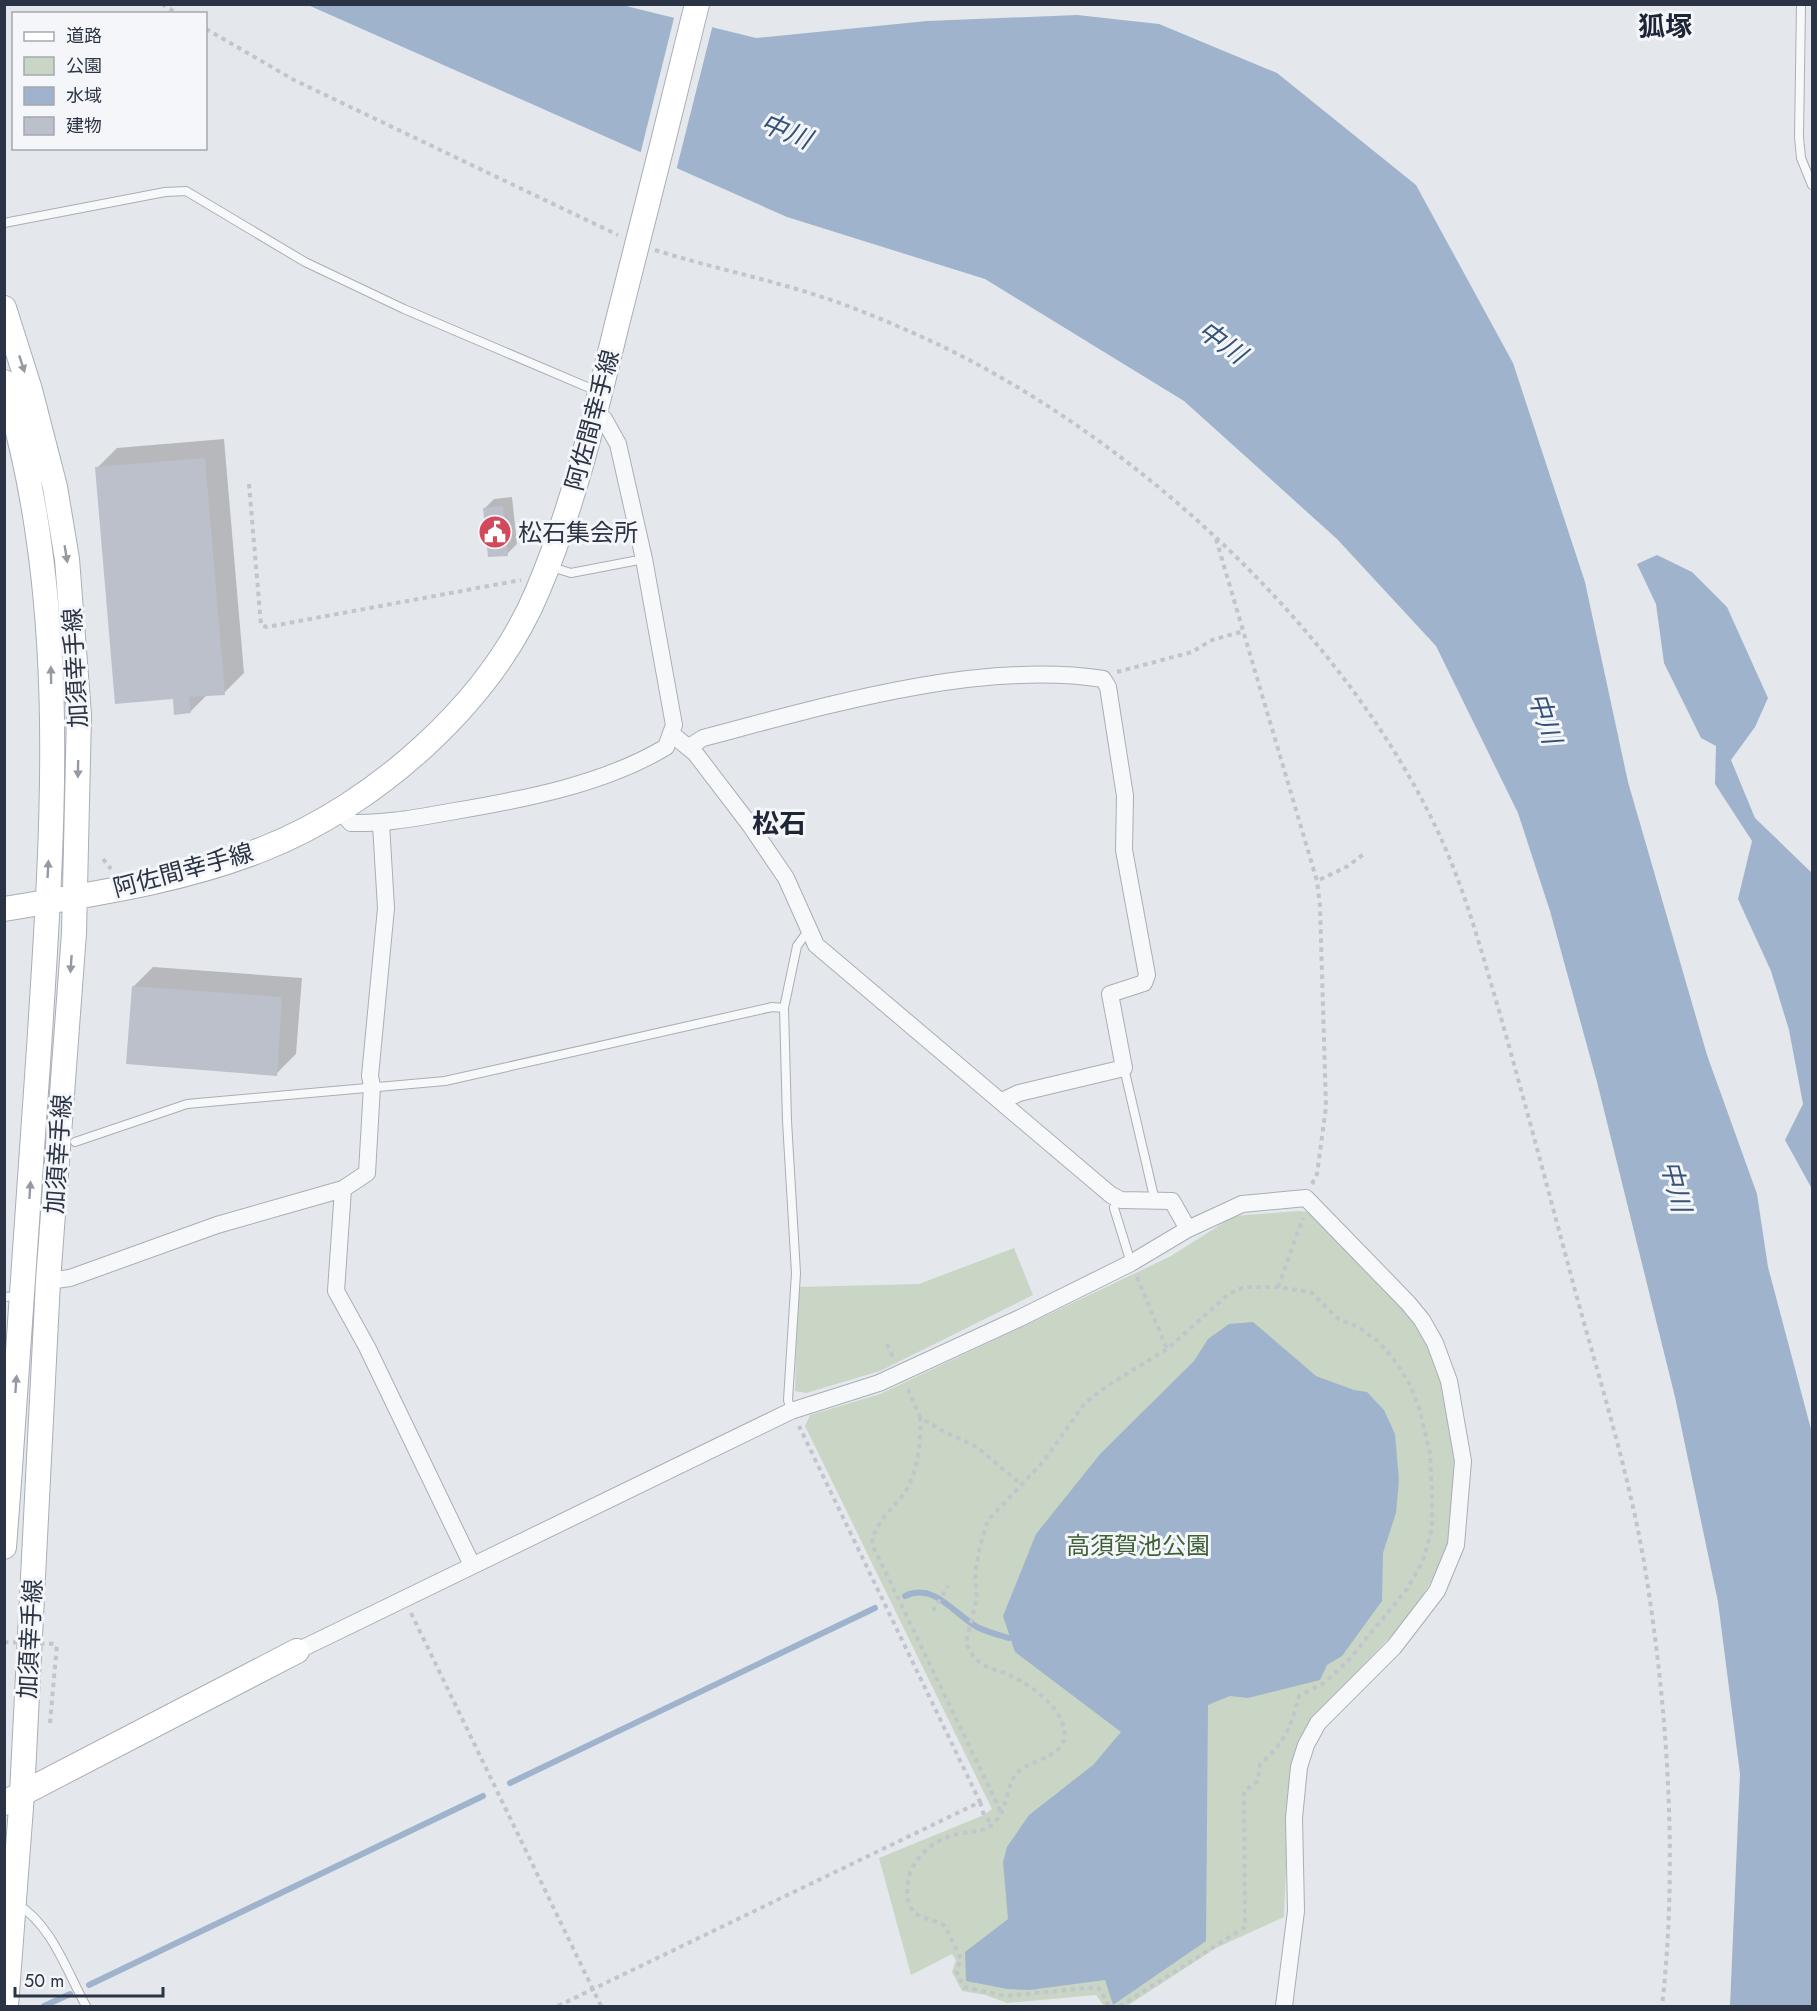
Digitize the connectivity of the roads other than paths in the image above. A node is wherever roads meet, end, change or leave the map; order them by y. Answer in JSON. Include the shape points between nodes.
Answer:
{"nodes":[{"id":1,"x":697,"y":4,"type":"edge"},
{"id":2,"x":1801,"y":4,"type":"edge"},
{"id":3,"x":1812,"y":185,"type":"edge"},
{"id":4,"x":4,"y":223,"type":"edge"},
{"id":5,"x":4,"y":308,"type":"edge"},
{"id":6,"x":4,"y":382,"type":"edge"},
{"id":7,"x":598,"y":403,"type":"junction"},
{"id":8,"x":644,"y":559,"type":"junction"},
{"id":9,"x":545,"y":574,"type":"junction"},
{"id":10,"x":673,"y":735,"type":"junction"},
{"id":11,"x":689,"y":747,"type":"junction"},
{"id":12,"x":339,"y":810,"type":"junction"},
{"id":13,"x":381,"y":824,"type":"junction"},
{"id":14,"x":76,"y":896,"type":"junction"},
{"id":15,"x":47,"y":901,"type":"junction"},
{"id":16,"x":4,"y":909,"type":"edge"},
{"id":17,"x":808,"y":931,"type":"junction"},
{"id":18,"x":784,"y":1008,"type":"junction"},
{"id":19,"x":1124,"y":1068,"type":"junction"},
{"id":20,"x":372,"y":1086,"type":"junction"},
{"id":21,"x":1002,"y":1101,"type":"junction"},
{"id":22,"x":75,"y":1142,"type":"dead end"},
{"id":23,"x":343,"y":1189,"type":"junction"},
{"id":24,"x":1117,"y":1198,"type":"junction"},
{"id":25,"x":1155,"y":1201,"type":"junction"},
{"id":26,"x":1188,"y":1229,"type":"junction"},
{"id":27,"x":1131,"y":1263,"type":"junction"},
{"id":28,"x":48,"y":1281,"type":"junction"},
{"id":29,"x":14,"y":1297,"type":"edge"},
{"id":30,"x":791,"y":1411,"type":"junction"},
{"id":31,"x":4,"y":1547,"type":"edge"},
{"id":32,"x":472,"y":1565,"type":"junction"},
{"id":33,"x":297,"y":1651,"type":"joint"},
{"id":34,"x":13,"y":1799,"type":"edge"},
{"id":35,"x":14,"y":1902,"type":"junction"},
{"id":36,"x":6,"y":2007,"type":"edge"},
{"id":37,"x":86,"y":2007,"type":"edge"},
{"id":38,"x":1284,"y":2007,"type":"edge"}],
"edges":[{"from":1,"to":7,"type":"main road","name":"阿佐間幸手線"},
{"from":2,"to":3,"type":"lane","via":[[1799,137],[1803,164]]},
{"from":4,"to":7,"type":"lane","via":[[186,191],[305,262]]},
{"from":5,"to":14,"type":"main road","name":"加須幸手線","one_way":true,"via":[[53,476],[67,559],[79,714]]},
{"from":15,"to":6,"type":"main road","name":"加須幸手線","one_way":true,"via":[[53,785],[46,594],[22,447]]},
{"from":7,"to":8,"type":"street","via":[[618,444]]},
{"from":7,"to":9,"type":"main road","name":"阿佐間幸手線","via":[[562,530]]},
{"from":8,"to":9,"type":"lane"},
{"from":8,"to":10,"type":"street"},
{"from":9,"to":12,"type":"main road","name":"阿佐間幸手線","via":[[507,647],[445,725],[411,758]]},
{"from":10,"to":11,"type":"street"},
{"from":10,"to":13,"type":"street","via":[[666,747],[653,755],[567,787],[497,804]]},
{"from":11,"to":17,"type":"street","via":[[786,878]]},
{"from":11,"to":19,"type":"street","via":[[714,735],[926,684],[1049,674],[1103,679],[1108,687],[1125,796],[1124,850],[1147,975],[1144,983],[1110,994]]},
{"from":12,"to":13,"type":"street","via":[[351,823]]},
{"from":12,"to":14,"type":"main road","name":"阿佐間幸手線","via":[[294,835],[228,862],[155,882]]},
{"from":13,"to":20,"type":"street","via":[[386,908]]},
{"from":14,"to":15,"type":"main road","name":"阿佐間幸手線"},
{"from":14,"to":28,"type":"main road","name":"加須幸手線","one_way":true},
{"from":15,"to":16,"type":"main road","name":"阿佐間幸手線"},
{"from":29,"to":15,"type":"main road","name":"加須幸手線","one_way":true},
{"from":17,"to":18,"type":"lane","via":[[797,946]]},
{"from":17,"to":21,"type":"street","via":[[816,945]]},
{"from":18,"to":20,"type":"lane","via":[[772,1007],[445,1081]]},
{"from":18,"to":30,"type":"lane","via":[[796,1273],[788,1400]]},
{"from":19,"to":21,"type":"street","via":[[1019,1093]]},
{"from":19,"to":25,"type":"lane"},
{"from":20,"to":22,"type":"lane","via":[[187,1104]]},
{"from":20,"to":23,"type":"street","via":[[367,1173]]},
{"from":21,"to":24,"type":"street"},
{"from":23,"to":28,"type":"street","via":[[217,1225],[70,1278]]},
{"from":23,"to":32,"type":"street","via":[[336,1292],[367,1347]]},
{"from":24,"to":25,"type":"street"},
{"from":24,"to":27,"type":"lane","via":[[1114,1208]]},
{"from":25,"to":26,"type":"street","via":[[1172,1201]]},
{"from":26,"to":27,"type":"street"},
{"from":26,"to":38,"type":"street","via":[[1242,1204],[1306,1205],[1422,1320],[1449,1381],[1463,1461],[1456,1545],[1437,1591],[1394,1647],[1318,1723],[1305,1745],[1294,1818],[1296,1911]]},
{"from":27,"to":30,"type":"street","via":[[901,1374]]},
{"from":28,"to":34,"type":"main road","name":"加須幸手線"},
{"from":31,"to":29,"type":"main road","name":"加須幸手線","one_way":true},
{"from":30,"to":32,"type":"street"},
{"from":32,"to":33,"type":"street"},
{"from":33,"to":34,"type":"main road"},
{"from":34,"to":35,"type":"main road","name":"加須幸手線"},
{"from":35,"to":36,"type":"main road","name":"加須幸手線"},
{"from":35,"to":37,"type":"lane","via":[[45,1930]]}]}
